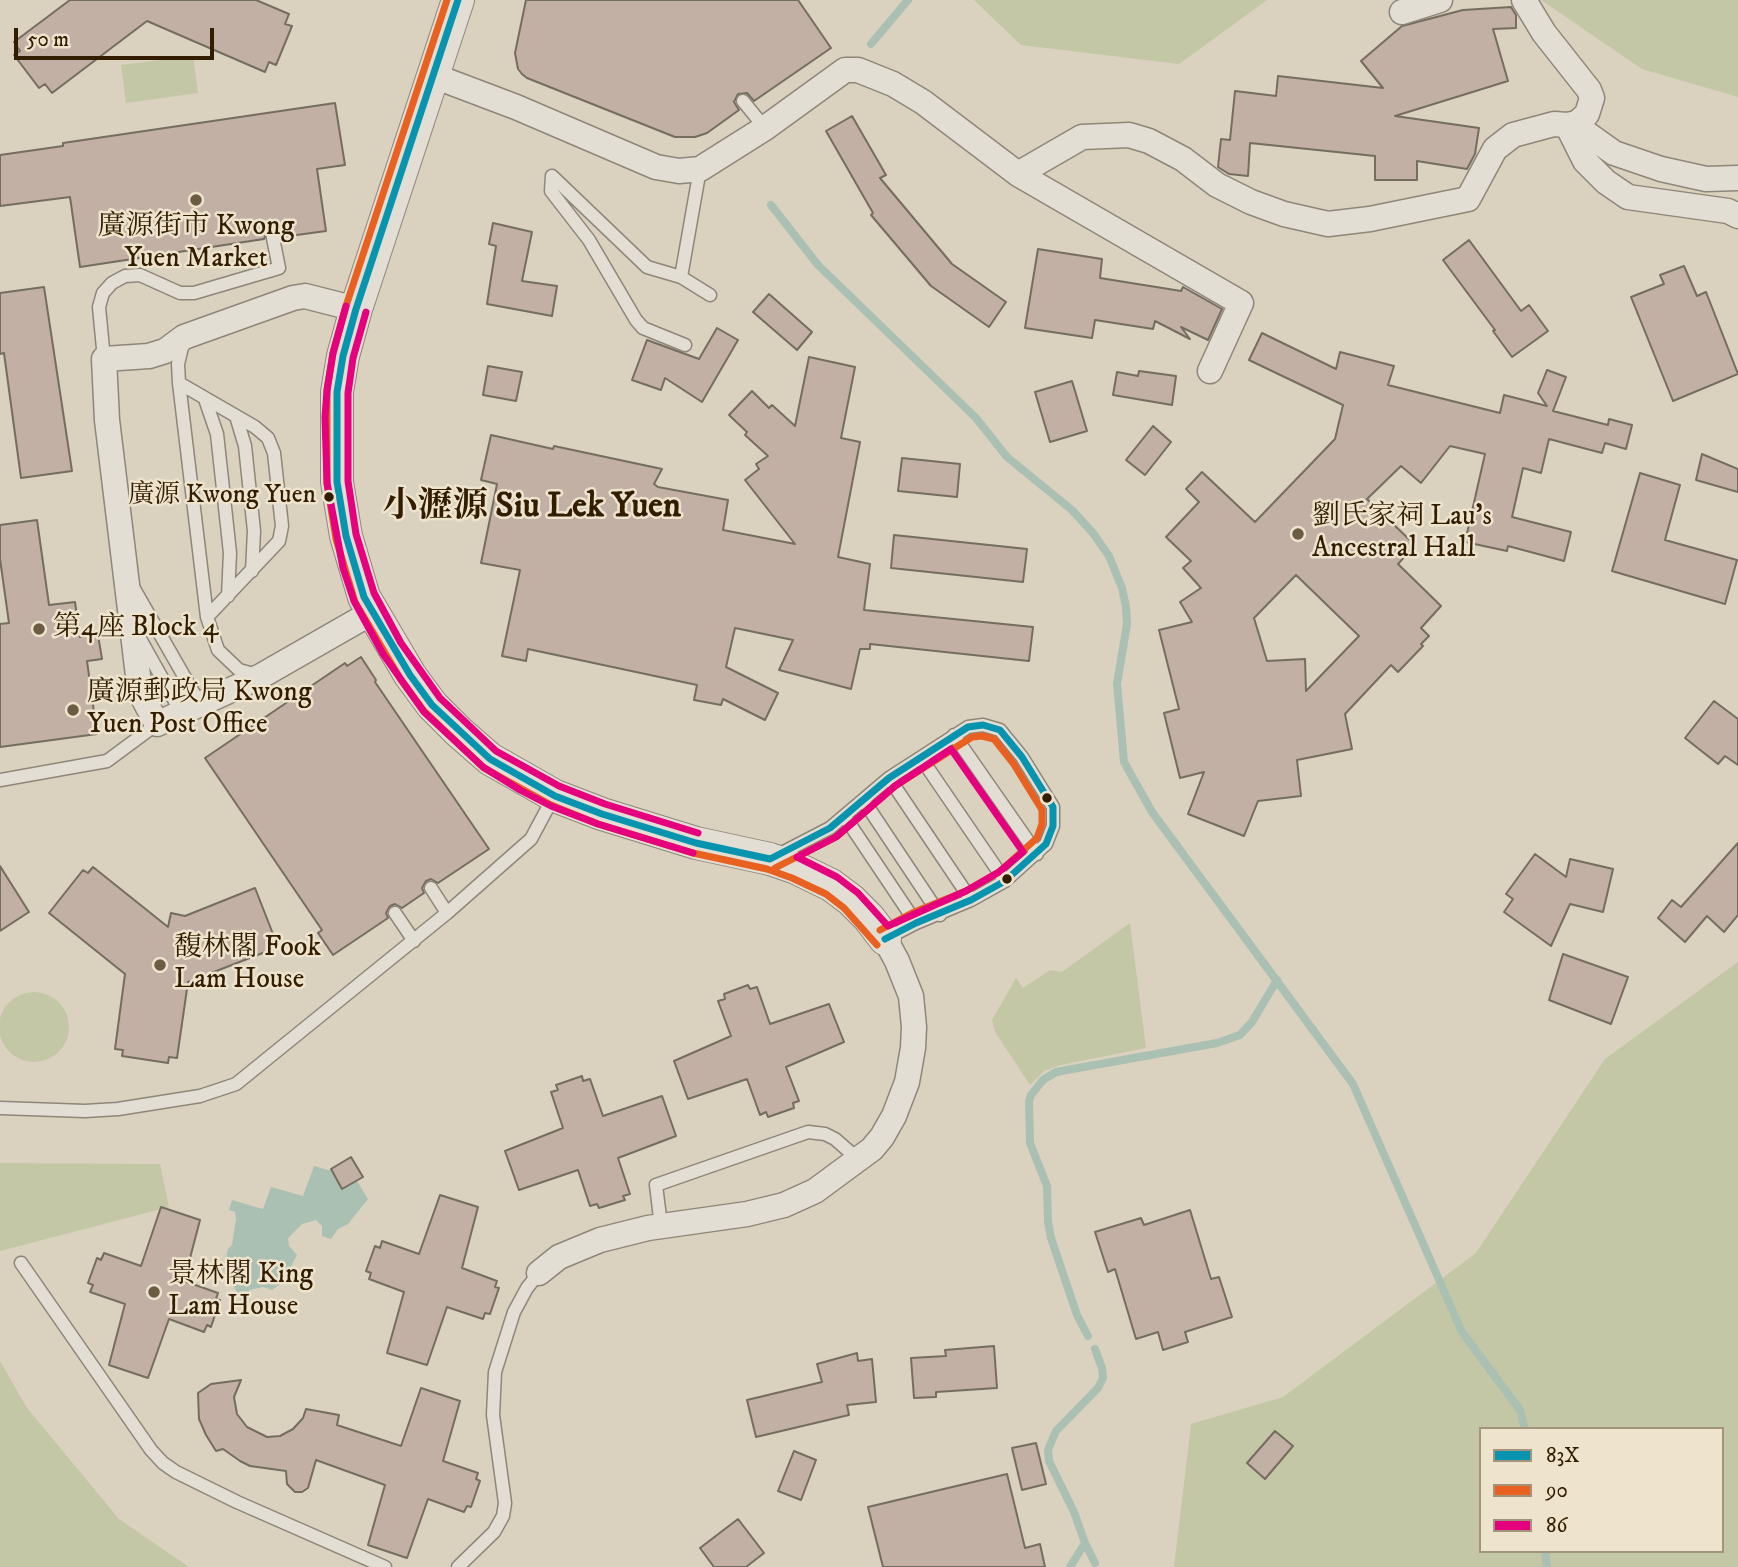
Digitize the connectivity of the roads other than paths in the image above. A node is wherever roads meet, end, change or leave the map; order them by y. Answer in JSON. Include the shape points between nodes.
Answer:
{"nodes":[{"id":1,"x":458,"y":0,"type":"edge"},
{"id":2,"x":1440,"y":0,"type":"edge"},
{"id":3,"x":1524,"y":0,"type":"edge"},
{"id":4,"x":1402,"y":12,"type":"dead end"},
{"id":5,"x":434,"y":76,"type":"junction"},
{"id":6,"x":743,"y":101,"type":"dead end"},
{"id":7,"x":1567,"y":125,"type":"junction"},
{"id":8,"x":765,"y":128,"type":"junction"},
{"id":9,"x":700,"y":169,"type":"junction"},
{"id":10,"x":1018,"y":174,"type":"junction"},
{"id":11,"x":1738,"y":177,"type":"edge"},
{"id":12,"x":1738,"y":216,"type":"edge"},
{"id":13,"x":273,"y":238,"type":"dead end"},
{"id":14,"x":681,"y":277,"type":"junction"},
{"id":15,"x":710,"y":295,"type":"dead end"},
{"id":16,"x":356,"y":309,"type":"junction"},
{"id":17,"x":184,"y":337,"type":"junction"},
{"id":18,"x":685,"y":345,"type":"dead end"},
{"id":19,"x":104,"y":359,"type":"junction"},
{"id":20,"x":1210,"y":371,"type":"dead end"},
{"id":21,"x":179,"y":383,"type":"junction"},
{"id":22,"x":205,"y":399,"type":"junction"},
{"id":23,"x":236,"y":416,"type":"junction"},
{"id":24,"x":252,"y":571,"type":"junction"},
{"id":25,"x":126,"y":575,"type":"junction"},
{"id":26,"x":228,"y":596,"type":"junction"},
{"id":27,"x":371,"y":613,"type":"junction"},
{"id":28,"x":207,"y":617,"type":"junction"},
{"id":29,"x":132,"y":624,"type":"junction"},
{"id":30,"x":261,"y":677,"type":"junction"},
{"id":31,"x":191,"y":708,"type":"junction"},
{"id":32,"x":157,"y":724,"type":"junction"},
{"id":33,"x":954,"y":735,"type":"junction"},
{"id":34,"x":921,"y":758,"type":"junction"},
{"id":35,"x":889,"y":778,"type":"junction"},
{"id":36,"x":0,"y":780,"type":"edge"},
{"id":37,"x":555,"y":796,"type":"junction"},
{"id":38,"x":864,"y":801,"type":"junction"},
{"id":39,"x":845,"y":817,"type":"junction"},
{"id":40,"x":1037,"y":855,"type":"junction"},
{"id":41,"x":770,"y":859,"type":"junction"},
{"id":42,"x":1005,"y":881,"type":"junction"},
{"id":43,"x":431,"y":888,"type":"dead end"},
{"id":44,"x":971,"y":900,"type":"junction"},
{"id":45,"x":395,"y":913,"type":"dead end"},
{"id":46,"x":447,"y":913,"type":"junction"},
{"id":47,"x":940,"y":915,"type":"junction"},
{"id":48,"x":916,"y":923,"type":"junction"},
{"id":49,"x":885,"y":939,"type":"junction"},
{"id":50,"x":414,"y":941,"type":"junction"},
{"id":51,"x":0,"y":1108,"type":"edge"},
{"id":52,"x":859,"y":1161,"type":"junction"},
{"id":53,"x":661,"y":1226,"type":"junction"},
{"id":54,"x":21,"y":1263,"type":"dead end"},
{"id":55,"x":539,"y":1273,"type":"joint"},
{"id":56,"x":385,"y":1567,"type":"edge"},
{"id":57,"x":458,"y":1567,"type":"edge"}],
"edges":[{"from":1,"to":5,"type":"street"},
{"from":2,"to":4,"type":"street"},
{"from":3,"to":7,"type":"street","via":[[1592,98],[1587,114]]},
{"from":5,"to":9,"type":"street","via":[[656,167]]},
{"from":5,"to":16,"type":"street"},
{"from":6,"to":8,"type":"lane"},
{"from":7,"to":10,"type":"street","via":[[1513,135],[1495,149],[1468,199],[1328,224],[1251,202],[1217,185],[1183,159],[1129,135],[1082,137]]},
{"from":7,"to":11,"type":"street","via":[[1614,153],[1661,169],[1706,179]]},
{"from":7,"to":12,"type":"street","via":[[1585,161],[1628,197]]},
{"from":8,"to":9,"type":"street"},
{"from":8,"to":10,"type":"street","via":[[845,70],[858,70],[923,102]]},
{"from":9,"to":14,"type":"lane"},
{"from":10,"to":20,"type":"street","via":[[1241,303]]},
{"from":13,"to":19,"type":"lane","via":[[279,268],[194,293],[180,293],[139,275],[113,283],[103,293],[99,307]]},
{"from":14,"to":15,"type":"lane"},
{"from":14,"to":18,"type":"lane","via":[[647,267],[552,176],[551,191],[589,240],[636,320],[643,328]]},
{"from":16,"to":17,"type":"street","via":[[305,296]]},
{"from":16,"to":27,"type":"street","via":[[337,392],[337,482],[353,566]]},
{"from":17,"to":19,"type":"street","via":[[149,356]]},
{"from":17,"to":21,"type":"lane"},
{"from":19,"to":25,"type":"street"},
{"from":21,"to":22,"type":"lane"},
{"from":21,"to":28,"type":"lane"},
{"from":22,"to":23,"type":"lane"},
{"from":22,"to":26,"type":"lane","via":[[217,434],[230,553]]},
{"from":23,"to":24,"type":"lane","via":[[245,446],[252,507]]},
{"from":23,"to":24,"type":"lane","via":[[268,438],[274,453],[282,526],[279,541]]},
{"from":24,"to":26,"type":"lane"},
{"from":25,"to":29,"type":"street"},
{"from":25,"to":31,"type":"lane"},
{"from":26,"to":28,"type":"lane"},
{"from":27,"to":30,"type":"street"},
{"from":27,"to":37,"type":"street","via":[[410,676],[459,732],[490,759]]},
{"from":28,"to":30,"type":"lane","via":[[218,650],[239,670]]},
{"from":29,"to":31,"type":"lane"},
{"from":29,"to":32,"type":"street","via":[[141,692]]},
{"from":30,"to":31,"type":"street"},
{"from":31,"to":32,"type":"street"},
{"from":32,"to":36,"type":"lane","via":[[107,761]]},
{"from":33,"to":34,"type":"lane"},
{"from":33,"to":40,"type":"lane"},
{"from":33,"to":40,"type":"lane","via":[[974,725],[989,725],[1004,733],[1022,757],[1053,807],[1051,834]]},
{"from":34,"to":35,"type":"lane"},
{"from":34,"to":42,"type":"lane"},
{"from":35,"to":38,"type":"lane"},
{"from":35,"to":44,"type":"lane"},
{"from":37,"to":41,"type":"street","via":[[683,840]]},
{"from":37,"to":46,"type":"lane","via":[[531,839]]},
{"from":38,"to":39,"type":"lane"},
{"from":38,"to":47,"type":"lane"},
{"from":39,"to":41,"type":"lane"},
{"from":39,"to":48,"type":"lane"},
{"from":40,"to":42,"type":"lane"},
{"from":41,"to":49,"type":"street","via":[[831,885],[860,908]]},
{"from":42,"to":44,"type":"lane"},
{"from":43,"to":46,"type":"lane"},
{"from":44,"to":47,"type":"lane"},
{"from":45,"to":50,"type":"lane"},
{"from":46,"to":50,"type":"lane"},
{"from":47,"to":48,"type":"lane"},
{"from":48,"to":49,"type":"lane"},
{"from":49,"to":52,"type":"street","via":[[911,996],[913,1048],[894,1116]]},
{"from":50,"to":51,"type":"lane","via":[[227,1088],[118,1109]]},
{"from":52,"to":53,"type":"street","via":[[815,1191],[784,1205]]},
{"from":52,"to":53,"type":"lane","via":[[825,1133],[808,1132],[656,1185]]},
{"from":53,"to":55,"type":"street","via":[[579,1248]]},
{"from":54,"to":56,"type":"lane","via":[[163,1463],[237,1502]]},
{"from":55,"to":57,"type":"lane","via":[[514,1312],[495,1372],[493,1415],[503,1516],[494,1532]]}]}
